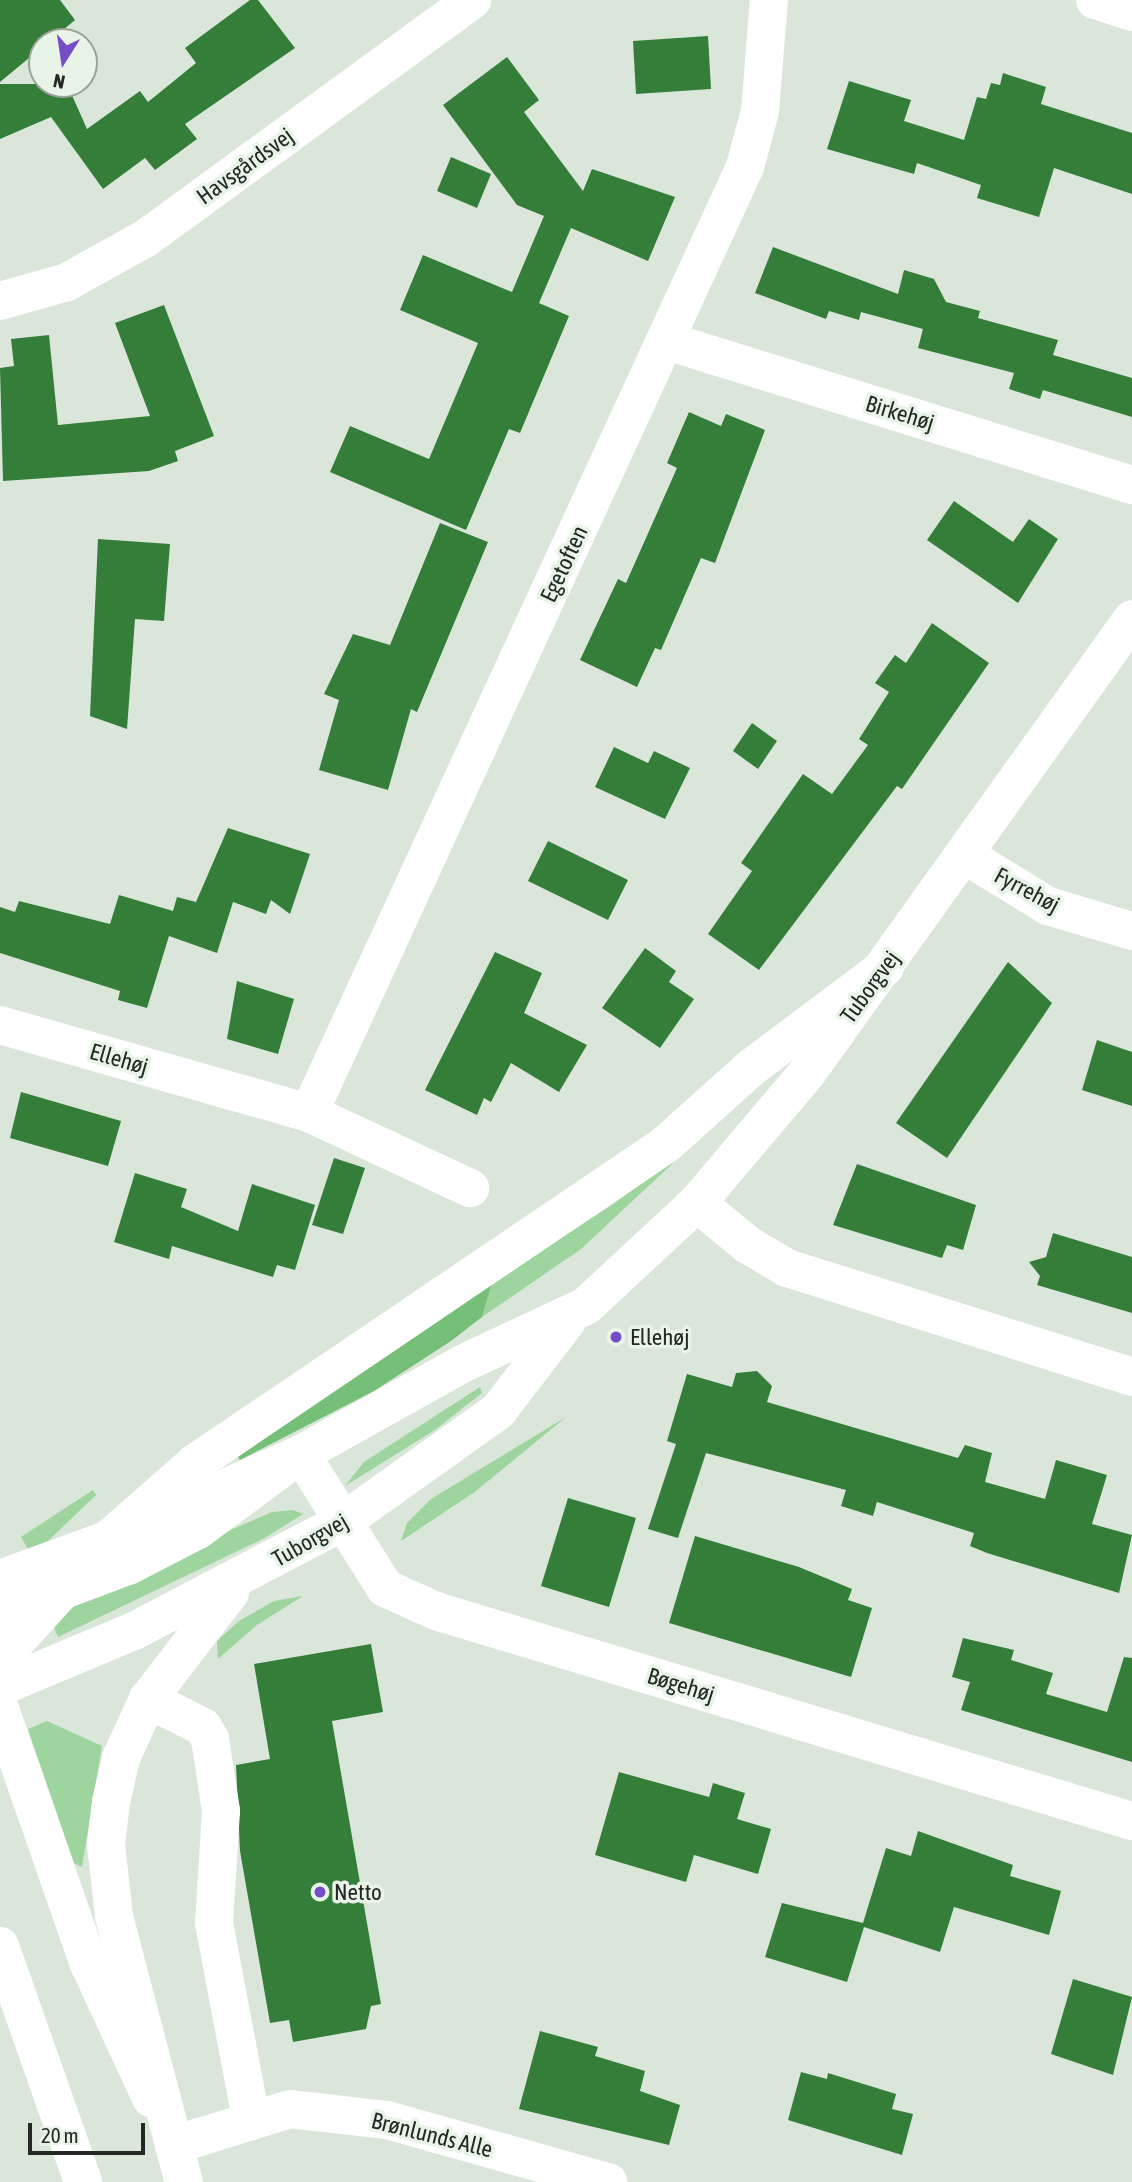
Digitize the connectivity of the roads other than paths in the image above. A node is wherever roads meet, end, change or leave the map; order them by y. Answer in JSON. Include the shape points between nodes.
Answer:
{"nodes":[{"id":1,"x":472,"y":0,"type":"edge"},
{"id":2,"x":769,"y":0,"type":"edge"},
{"id":3,"x":1095,"y":0,"type":"edge"},
{"id":4,"x":1132,"y":12,"type":"edge"},
{"id":5,"x":0,"y":301,"type":"edge"},
{"id":6,"x":667,"y":341,"type":"junction"},
{"id":7,"x":1132,"y":485,"type":"edge"},
{"id":8,"x":1132,"y":619,"type":"edge"},
{"id":9,"x":965,"y":855,"type":"junction"},
{"id":10,"x":1132,"y":931,"type":"edge"},
{"id":11,"x":885,"y":967,"type":"junction"},
{"id":12,"x":0,"y":1025,"type":"edge"},
{"id":13,"x":309,"y":1113,"type":"junction"},
{"id":14,"x":470,"y":1188,"type":"dead end"},
{"id":15,"x":697,"y":1203,"type":"junction"},
{"id":16,"x":568,"y":1319,"type":"junction"},
{"id":17,"x":1132,"y":1377,"type":"edge"},
{"id":18,"x":300,"y":1454,"type":"junction"},
{"id":19,"x":341,"y":1523,"type":"junction"},
{"id":20,"x":247,"y":1576,"type":"junction"},
{"id":21,"x":0,"y":1579,"type":"edge"},
{"id":22,"x":0,"y":1614,"type":"edge"},
{"id":23,"x":0,"y":1659,"type":"edge"},
{"id":24,"x":0,"y":1687,"type":"edge"},
{"id":25,"x":148,"y":1699,"type":"junction"},
{"id":26,"x":0,"y":1709,"type":"edge"},
{"id":27,"x":1132,"y":1821,"type":"edge"},
{"id":28,"x":0,"y":1945,"type":"edge"},
{"id":29,"x":251,"y":2119,"type":"junction"},
{"id":30,"x":174,"y":2145,"type":"junction"},
{"id":31,"x":83,"y":2182,"type":"edge"},
{"id":32,"x":184,"y":2182,"type":"edge"},
{"id":33,"x":190,"y":2182,"type":"edge"},
{"id":34,"x":608,"y":2182,"type":"edge"}],
"edges":[{"from":1,"to":5,"type":"main road","name":"Havsgårdsvej","via":[[146,238],[67,282]]},
{"from":2,"to":6,"type":"main road","name":"Egetoften","via":[[760,111],[745,167]]},
{"from":3,"to":4,"type":"main road"},
{"from":6,"to":7,"type":"main road","name":"Birkehøj"},
{"from":6,"to":13,"type":"main road","name":"Egetoften"},
{"from":8,"to":9,"type":"main road","name":"Tuborgvej"},
{"from":9,"to":10,"type":"main road","name":"Fyrrehøj","via":[[1048,906]]},
{"from":9,"to":11,"type":"main road","name":"Tuborgvej"},
{"from":11,"to":15,"type":"main road","name":"Tuborgvej"},
{"from":11,"to":23,"type":"main road","via":[[752,1067],[664,1145],[248,1423],[147,1502]]},
{"from":12,"to":13,"type":"main road","name":"Ellehøj"},
{"from":13,"to":14,"type":"main road","name":"Ellehøj"},
{"from":15,"to":16,"type":"main road","name":"Tuborgvej"},
{"from":15,"to":17,"type":"main road","via":[[748,1245],[788,1268]]},
{"from":16,"to":18,"type":"main road","name":"Tuborgvej","via":[[462,1364]]},
{"from":16,"to":19,"type":"main road","name":"Tuborgvej","via":[[498,1411]]},
{"from":18,"to":19,"type":"main road","name":"Bøgehøj"},
{"from":18,"to":21,"type":"main road","name":"Tuborgvej","via":[[120,1535]]},
{"from":18,"to":22,"type":"main road","via":[[198,1530],[128,1566]]},
{"from":19,"to":20,"type":"main road","name":"Tuborgvej"},
{"from":19,"to":27,"type":"main road","name":"Bøgehøj","via":[[385,1588],[436,1611]]},
{"from":20,"to":24,"type":"main road","name":"Tuborgvej"},
{"from":20,"to":25,"type":"main road","via":[[192,1635]]},
{"from":25,"to":29,"type":"main road","via":[[191,1721],[210,1739],[219,1799],[214,1923]]},
{"from":25,"to":30,"type":"main road","via":[[121,1758],[111,1802],[108,1881]]},
{"from":26,"to":30,"type":"main road","via":[[89,1964]]},
{"from":28,"to":31,"type":"main road"},
{"from":29,"to":30,"type":"main road","name":"Brønlunds Alle"},
{"from":29,"to":34,"type":"main road","name":"Brønlunds Alle","via":[[290,2109],[387,2120]]},
{"from":30,"to":32,"type":"main road"},
{"from":30,"to":33,"type":"main road"}]}
